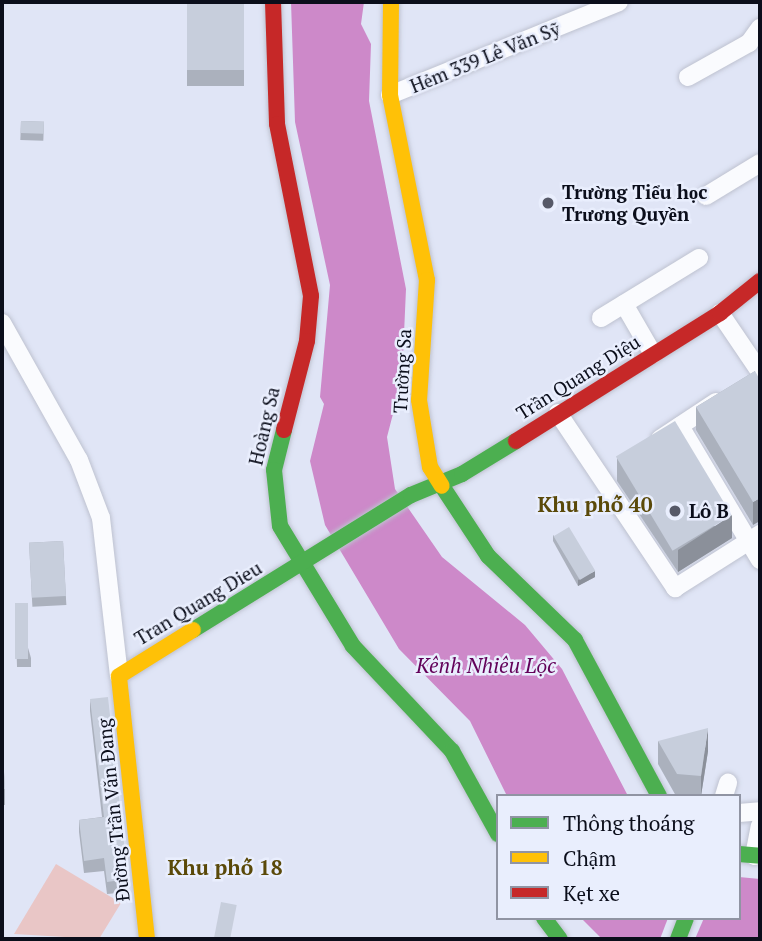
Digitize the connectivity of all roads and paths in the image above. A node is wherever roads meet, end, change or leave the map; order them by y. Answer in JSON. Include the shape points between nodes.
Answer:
{"nodes":[{"id":1,"x":273,"y":2,"type":"edge"},
{"id":2,"x":391,"y":2,"type":"edge"},
{"id":3,"x":607,"y":4,"type":"edge"},
{"id":4,"x":760,"y":28,"type":"edge"},
{"id":5,"x":688,"y":78,"type":"dead end"},
{"id":6,"x":390,"y":95,"type":"junction"},
{"id":7,"x":760,"y":163,"type":"edge"},
{"id":8,"x":706,"y":196,"type":"dead end"},
{"id":9,"x":699,"y":258,"type":"dead end"},
{"id":10,"x":760,"y":281,"type":"edge"},
{"id":11,"x":624,"y":304,"type":"junction"},
{"id":12,"x":720,"y":313,"type":"junction"},
{"id":13,"x":601,"y":318,"type":"dead end"},
{"id":14,"x":2,"y":323,"type":"edge"},
{"id":15,"x":653,"y":355,"type":"junction"},
{"id":16,"x":752,"y":379,"type":"edge"},
{"id":17,"x":558,"y":413,"type":"junction"},
{"id":18,"x":680,"y":426,"type":"junction"},
{"id":19,"x":647,"y":447,"type":"edge"},
{"id":20,"x":438,"y":484,"type":"junction"},
{"id":21,"x":755,"y":538,"type":"edge"},
{"id":22,"x":760,"y":560,"type":"edge"},
{"id":23,"x":299,"y":566,"type":"junction"},
{"id":24,"x":119,"y":676,"type":"junction"},
{"id":25,"x":658,"y":794,"type":"edge"},
{"id":26,"x":760,"y":811,"type":"edge"},
{"id":27,"x":741,"y":813,"type":"edge"},
{"id":28,"x":760,"y":826,"type":"edge"},
{"id":29,"x":496,"y":830,"type":"edge"},
{"id":30,"x":751,"y":855,"type":"edge"},
{"id":31,"x":546,"y":920,"type":"edge"},
{"id":32,"x":685,"y":920,"type":"edge"},
{"id":33,"x":147,"y":939,"type":"edge"},
{"id":34,"x":560,"y":939,"type":"edge"},
{"id":35,"x":678,"y":939,"type":"edge"}],
"edges":[{"from":1,"to":23,"type":"street","name":"Hoàng Sa","via":[[278,124],[311,296],[307,341],[274,470],[280,526]]},
{"from":2,"to":6,"type":"street","name":"Trường Sa"},
{"from":3,"to":6,"type":"street","name":"Hẻm 339 Lê Văn Sỹ"},
{"from":4,"to":5,"type":"street","via":[[748,43]]},
{"from":6,"to":20,"type":"street","name":"Trường Sa","via":[[423,254],[420,424]]},
{"from":7,"to":8,"type":"street"},
{"from":9,"to":11,"type":"street"},
{"from":10,"to":12,"type":"street","name":"Trần Quang Diệu"},
{"from":11,"to":13,"type":"street"},
{"from":11,"to":15,"type":"street"},
{"from":12,"to":15,"type":"street","name":"Trần Quang Diệu"},
{"from":12,"to":16,"type":"street"},
{"from":14,"to":24,"type":"street","via":[[79,460],[101,518]]},
{"from":15,"to":17,"type":"street","name":"Trần Quang Diệu"},
{"from":16,"to":18,"type":"street"},
{"from":17,"to":20,"type":"street","name":"Trần Quang Diệu"},
{"from":17,"to":21,"type":"street","via":[[609,472],[675,588]]},
{"from":18,"to":19,"type":"street"},
{"from":18,"to":21,"type":"street"},
{"from":20,"to":23,"type":"street","name":"Trần Quang Diệu","via":[[411,495]]},
{"from":20,"to":25,"type":"street","name":"Trường Sa","via":[[488,556],[575,640]]},
{"from":21,"to":22,"type":"street"},
{"from":23,"to":24,"type":"street","name":"Tran Quang Dieu"},
{"from":23,"to":29,"type":"street","name":"Hoàng Sa","via":[[374,671],[452,751]]},
{"from":24,"to":33,"type":"street","name":"Đường Trần Văn Đang"},
{"from":26,"to":27,"type":"street"},
{"from":28,"to":30,"type":"street"},
{"from":31,"to":34,"type":"street"},
{"from":32,"to":35,"type":"street"}]}
